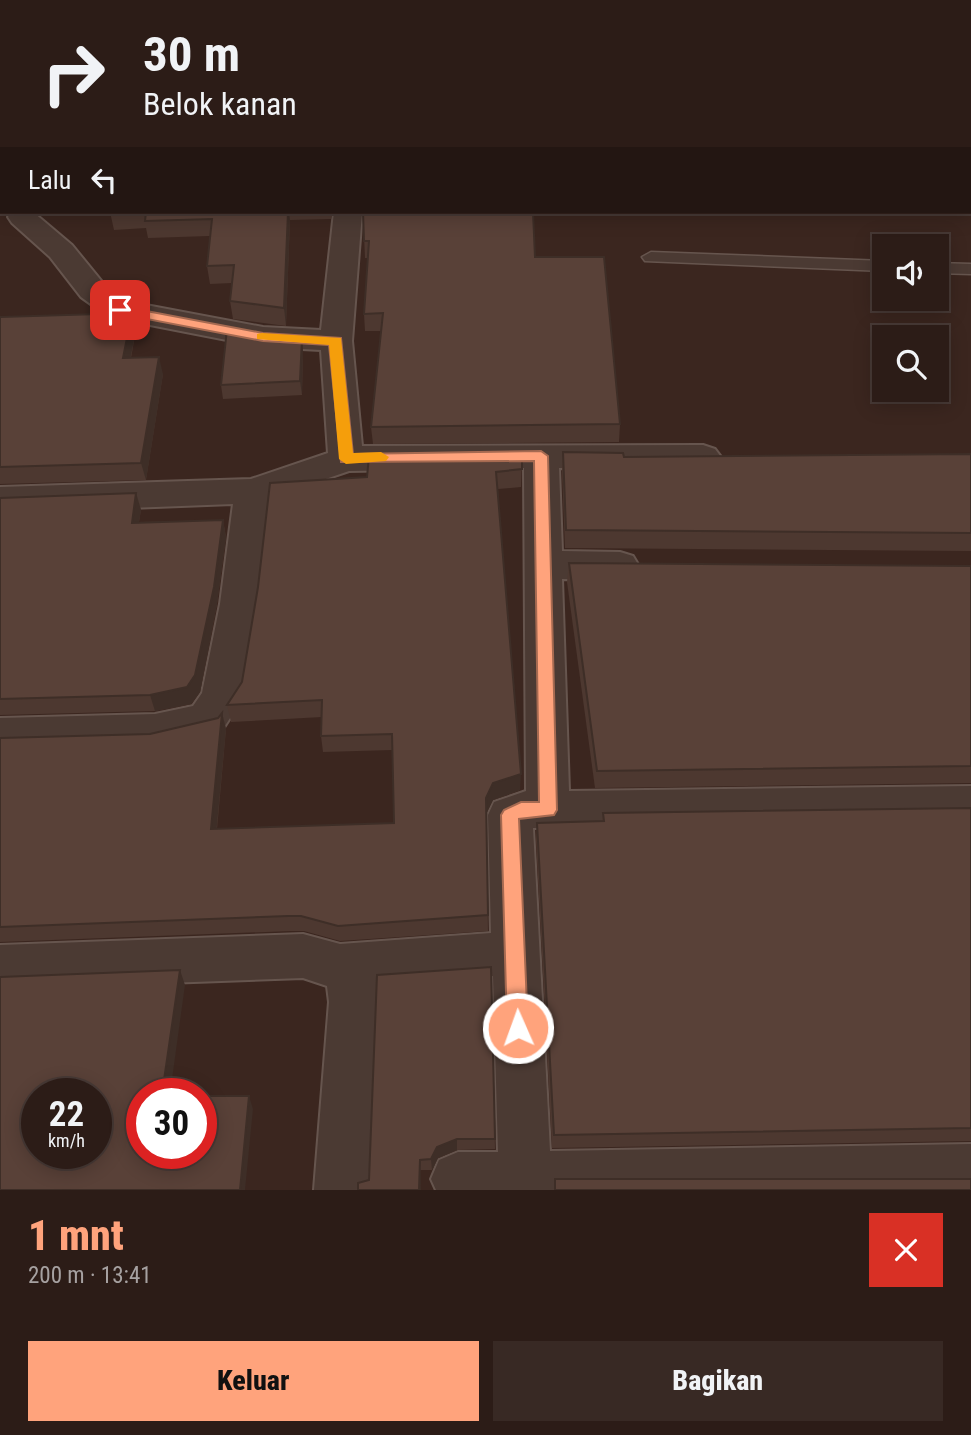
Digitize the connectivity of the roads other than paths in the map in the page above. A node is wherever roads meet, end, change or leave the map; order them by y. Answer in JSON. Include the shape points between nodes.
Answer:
{"nodes":[{"id":1,"x":348,"y":214,"type":"edge"},
{"id":2,"x":22,"y":217,"type":"dead end"},
{"id":3,"x":651,"y":257,"type":"dead end"},
{"id":4,"x":872,"y":266,"type":"edge"},
{"id":5,"x":949,"y":268,"type":"edge"},
{"id":6,"x":971,"y":269,"type":"edge"},
{"id":7,"x":336,"y":341,"type":"junction"},
{"id":8,"x":541,"y":456,"type":"junction"},
{"id":9,"x":735,"y":458,"type":"edge"},
{"id":10,"x":346,"y":459,"type":"junction"},
{"id":11,"x":253,"y":491,"type":"junction"},
{"id":12,"x":0,"y":500,"type":"edge"},
{"id":13,"x":545,"y":565,"type":"junction"},
{"id":14,"x":659,"y":566,"type":"edge"},
{"id":15,"x":0,"y":735,"type":"edge"},
{"id":16,"x":971,"y":804,"type":"edge"},
{"id":17,"x":548,"y":810,"type":"junction"},
{"id":18,"x":514,"y":953,"type":"junction"},
{"id":19,"x":341,"y":965,"type":"junction"},
{"id":20,"x":0,"y":967,"type":"edge"},
{"id":21,"x":971,"y":1171,"type":"edge"},
{"id":22,"x":525,"y":1177,"type":"junction"},
{"id":23,"x":458,"y":1179,"type":"dead end"},
{"id":24,"x":341,"y":1190,"type":"edge"}],
"edges":[{"from":1,"to":7,"type":"street"},
{"from":2,"to":7,"type":"street","via":[[61,251],[92,290],[120,310],[263,337]]},
{"from":3,"to":4,"type":"lane"},
{"from":5,"to":6,"type":"lane"},
{"from":7,"to":10,"type":"street"},
{"from":8,"to":9,"type":"street"},
{"from":8,"to":10,"type":"street"},
{"from":8,"to":13,"type":"street"},
{"from":10,"to":11,"type":"street"},
{"from":11,"to":12,"type":"street"},
{"from":11,"to":15,"type":"street","via":[[222,698],[206,720],[155,732]]},
{"from":13,"to":14,"type":"street"},
{"from":13,"to":17,"type":"street"},
{"from":16,"to":17,"type":"street"},
{"from":17,"to":18,"type":"street","via":[[521,810],[510,815]]},
{"from":18,"to":19,"type":"street"},
{"from":18,"to":22,"type":"street"},
{"from":19,"to":20,"type":"street","via":[[303,956]]},
{"from":19,"to":24,"type":"street","via":[[353,980]]},
{"from":21,"to":22,"type":"street"},
{"from":22,"to":23,"type":"street"}]}
